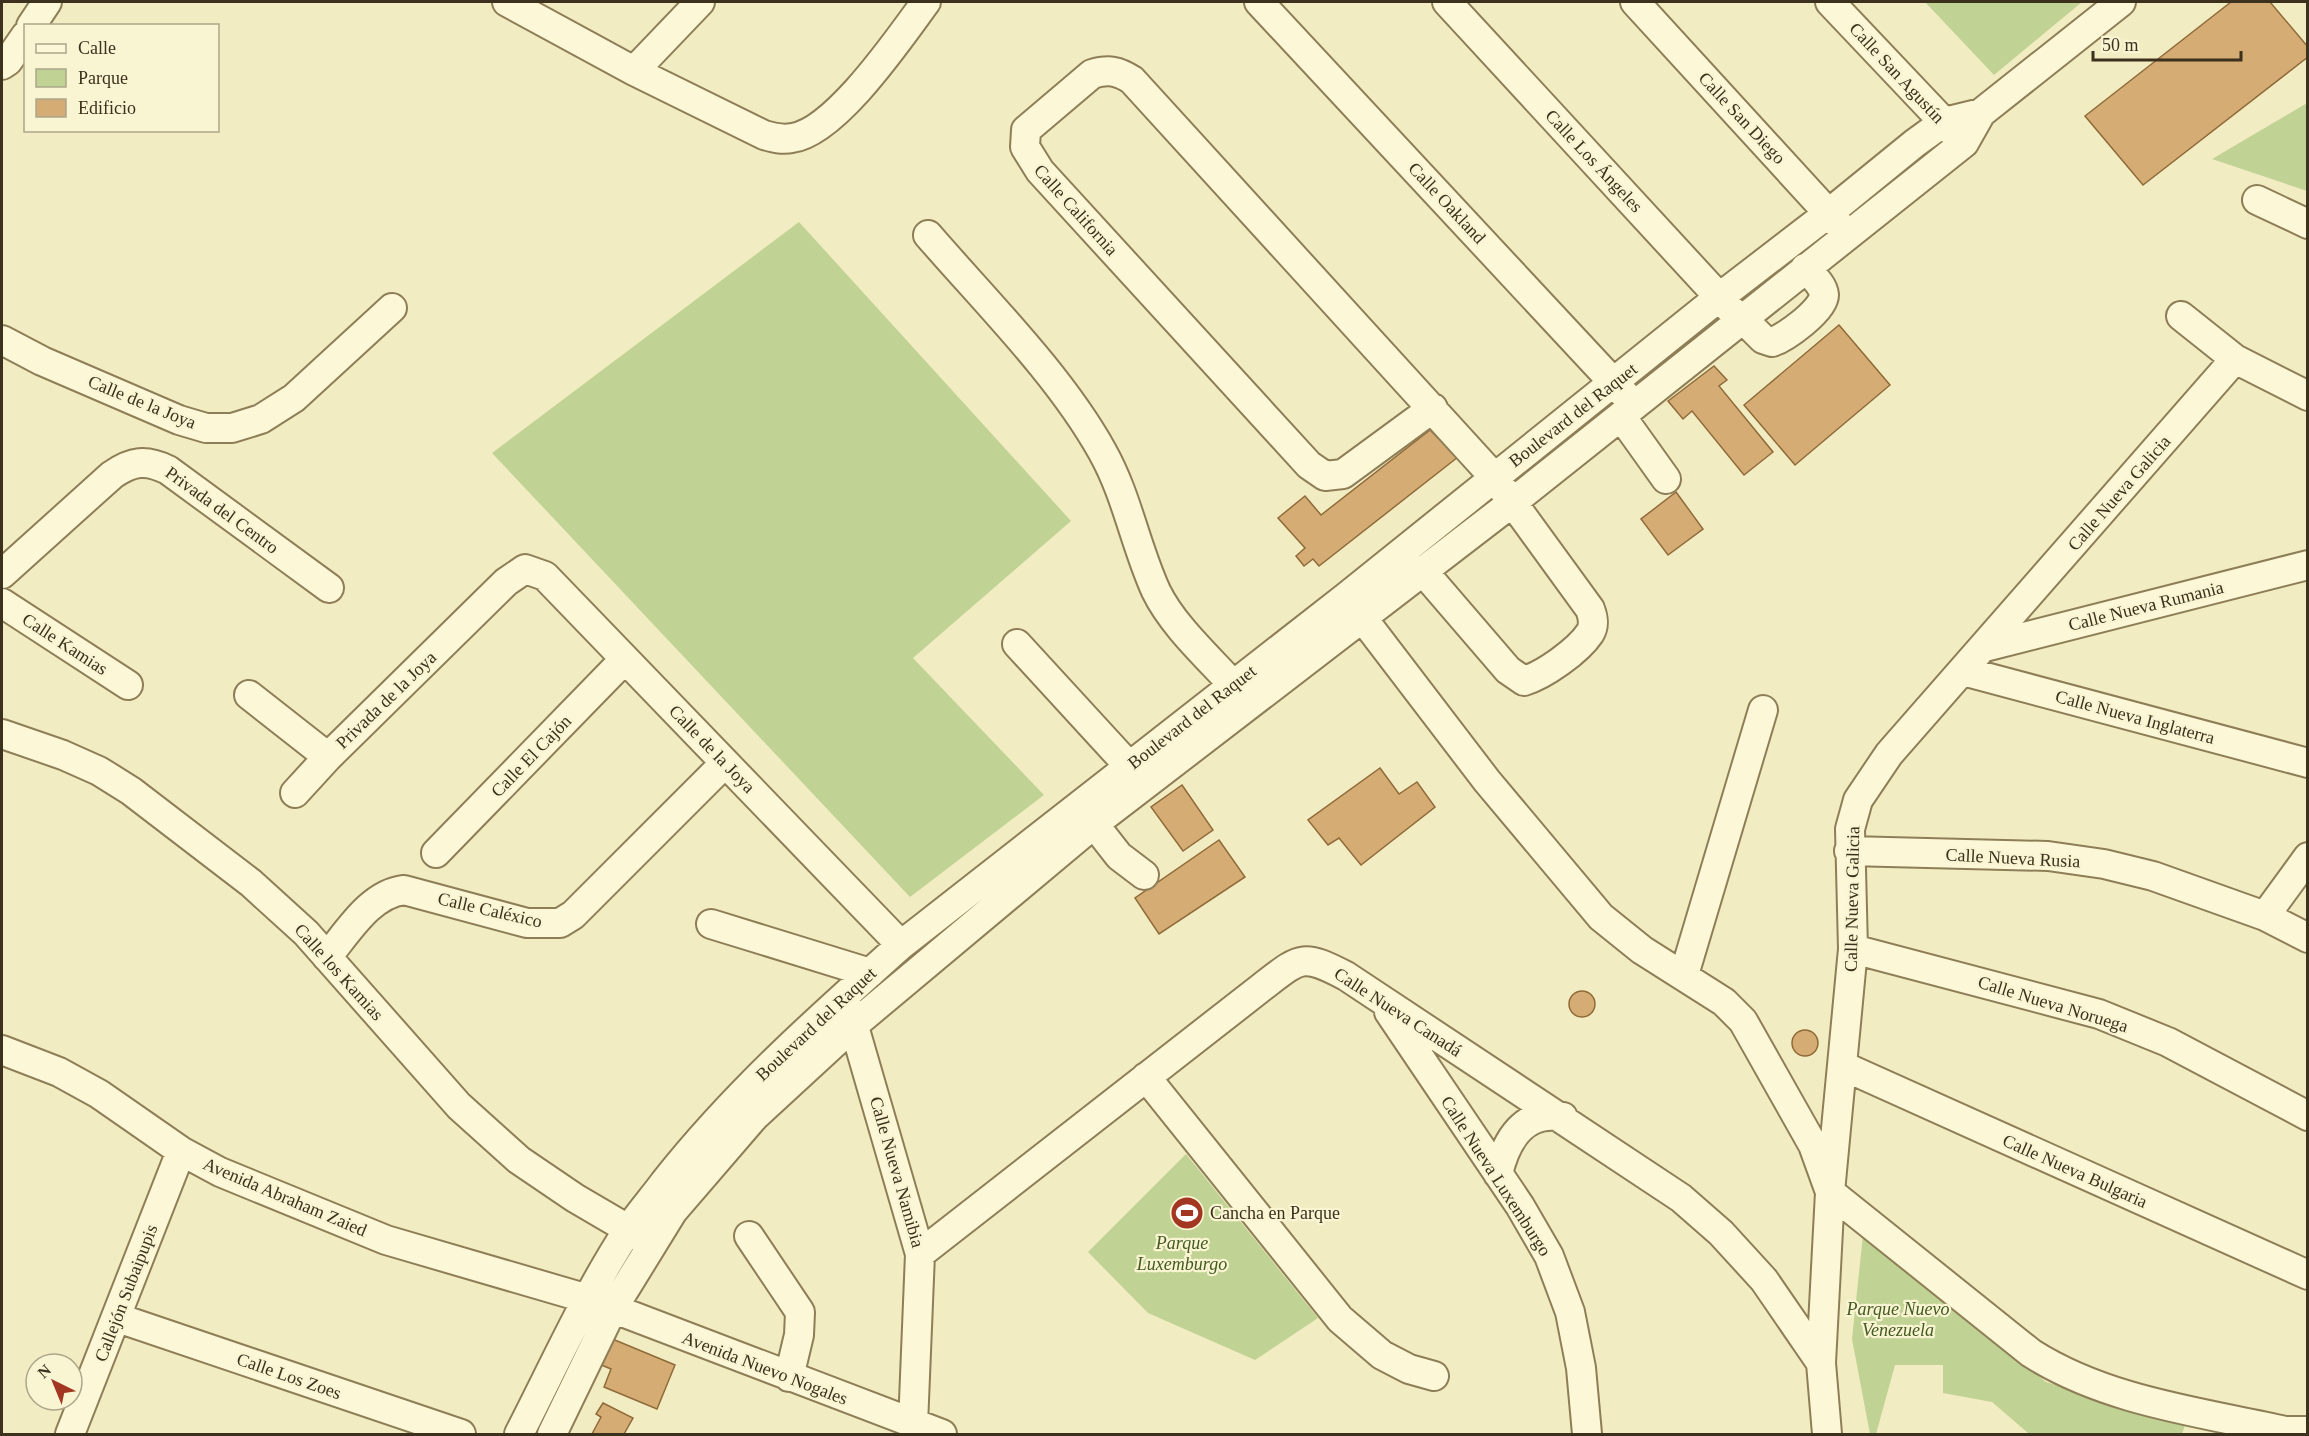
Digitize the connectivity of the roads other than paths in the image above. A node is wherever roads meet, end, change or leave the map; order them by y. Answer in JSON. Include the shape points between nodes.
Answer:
{"nodes":[{"id":1,"x":47,"y":2,"type":"edge"},
{"id":2,"x":507,"y":2,"type":"edge"},
{"id":3,"x":700,"y":2,"type":"edge"},
{"id":4,"x":926,"y":2,"type":"edge"},
{"id":5,"x":1259,"y":2,"type":"edge"},
{"id":6,"x":1447,"y":2,"type":"edge"},
{"id":7,"x":1635,"y":2,"type":"edge"},
{"id":8,"x":1830,"y":2,"type":"edge"},
{"id":9,"x":2121,"y":2,"type":"edge"},
{"id":10,"x":32,"y":24,"type":"edge"},
{"id":11,"x":24,"y":38,"type":"edge"},
{"id":12,"x":2,"y":65,"type":"edge"},
{"id":13,"x":634,"y":71,"type":"junction"},
{"id":14,"x":1982,"y":113,"type":"junction"},
{"id":15,"x":1944,"y":122,"type":"junction"},
{"id":16,"x":1964,"y":143,"type":"junction"},
{"id":17,"x":2257,"y":200,"type":"dead end"},
{"id":18,"x":1829,"y":213,"type":"junction"},
{"id":19,"x":2307,"y":225,"type":"edge"},
{"id":20,"x":928,"y":234,"type":"dead end"},
{"id":21,"x":1848,"y":235,"type":"junction"},
{"id":22,"x":1805,"y":268,"type":"junction"},
{"id":23,"x":1719,"y":297,"type":"junction"},
{"id":24,"x":392,"y":308,"type":"dead end"},
{"id":25,"x":2181,"y":316,"type":"dead end"},
{"id":26,"x":1742,"y":319,"type":"junction"},
{"id":27,"x":2,"y":340,"type":"edge"},
{"id":28,"x":2235,"y":359,"type":"junction"},
{"id":29,"x":1615,"y":382,"type":"junction"},
{"id":30,"x":2307,"y":396,"type":"edge"},
{"id":31,"x":1433,"y":408,"type":"junction"},
{"id":32,"x":1628,"y":411,"type":"junction"},
{"id":33,"x":1494,"y":477,"type":"junction"},
{"id":34,"x":1666,"y":480,"type":"dead end"},
{"id":35,"x":1513,"y":502,"type":"junction"},
{"id":36,"x":2307,"y":565,"type":"edge"},
{"id":37,"x":1422,"y":570,"type":"junction"},
{"id":38,"x":2,"y":574,"type":"edge"},
{"id":39,"x":516,"y":574,"type":"joint"},
{"id":40,"x":329,"y":588,"type":"dead end"},
{"id":41,"x":2,"y":603,"type":"edge"},
{"id":42,"x":1354,"y":608,"type":"junction"},
{"id":43,"x":1017,"y":644,"type":"dead end"},
{"id":44,"x":1985,"y":647,"type":"junction"},
{"id":45,"x":625,"y":659,"type":"junction"},
{"id":46,"x":1964,"y":671,"type":"junction"},
{"id":47,"x":128,"y":685,"type":"dead end"},
{"id":48,"x":1234,"y":686,"type":"junction"},
{"id":49,"x":249,"y":695,"type":"dead end"},
{"id":50,"x":1763,"y":710,"type":"dead end"},
{"id":51,"x":2,"y":735,"type":"edge"},
{"id":52,"x":328,"y":757,"type":"junction"},
{"id":53,"x":725,"y":763,"type":"junction"},
{"id":54,"x":2307,"y":763,"type":"edge"},
{"id":55,"x":1129,"y":766,"type":"junction"},
{"id":56,"x":295,"y":793,"type":"dead end"},
{"id":57,"x":1094,"y":824,"type":"junction"},
{"id":58,"x":1849,"y":851,"type":"junction"},
{"id":59,"x":436,"y":854,"type":"dead end"},
{"id":60,"x":2307,"y":857,"type":"edge"},
{"id":61,"x":1144,"y":875,"type":"dead end"},
{"id":62,"x":2265,"y":916,"type":"junction"},
{"id":63,"x":711,"y":924,"type":"dead end"},
{"id":64,"x":2307,"y":938,"type":"edge"},
{"id":65,"x":901,"y":945,"type":"junction"},
{"id":66,"x":1853,"y":949,"type":"junction"},
{"id":67,"x":327,"y":957,"type":"junction"},
{"id":68,"x":870,"y":973,"type":"junction"},
{"id":69,"x":1684,"y":975,"type":"junction"},
{"id":70,"x":844,"y":996,"type":"junction"},
{"id":71,"x":1383,"y":1002,"type":"junction"},
{"id":72,"x":855,"y":1024,"type":"junction"},
{"id":73,"x":2,"y":1057,"type":"edge"},
{"id":74,"x":1843,"y":1066,"type":"junction"},
{"id":75,"x":1146,"y":1077,"type":"junction"},
{"id":76,"x":2307,"y":1116,"type":"edge"},
{"id":77,"x":1563,"y":1117,"type":"junction"},
{"id":78,"x":181,"y":1151,"type":"junction"},
{"id":79,"x":1498,"y":1174,"type":"junction"},
{"id":80,"x":1830,"y":1192,"type":"junction"},
{"id":81,"x":640,"y":1236,"type":"junction"},
{"id":82,"x":749,"y":1236,"type":"dead end"},
{"id":83,"x":920,"y":1254,"type":"junction"},
{"id":84,"x":2307,"y":1275,"type":"edge"},
{"id":85,"x":600,"y":1305,"type":"junction"},
{"id":86,"x":118,"y":1318,"type":"junction"},
{"id":87,"x":1821,"y":1363,"type":"junction"},
{"id":88,"x":1434,"y":1376,"type":"dead end"},
{"id":89,"x":789,"y":1377,"type":"junction"},
{"id":90,"x":914,"y":1425,"type":"junction"},
{"id":91,"x":2293,"y":1432,"type":"edge"},
{"id":92,"x":70,"y":1434,"type":"edge"},
{"id":93,"x":461,"y":1434,"type":"edge"},
{"id":94,"x":519,"y":1434,"type":"edge"},
{"id":95,"x":552,"y":1434,"type":"edge"},
{"id":96,"x":942,"y":1434,"type":"edge"},
{"id":97,"x":1587,"y":1434,"type":"edge"},
{"id":98,"x":1827,"y":1434,"type":"edge"}],
"edges":[{"from":1,"to":10,"type":"street"},
{"from":2,"to":13,"type":"street"},
{"from":3,"to":13,"type":"street"},
{"from":4,"to":13,"type":"street","via":[[854,97],[806,134],[794,138],[764,135]]},
{"from":5,"to":29,"type":"street","name":"Calle Oakland"},
{"from":6,"to":23,"type":"street","name":"Calle Los Ángeles"},
{"from":7,"to":18,"type":"street","name":"Calle San Diego"},
{"from":8,"to":15,"type":"street","name":"Calle San Agustín"},
{"from":9,"to":14,"type":"street","name":"Boulevard del Raquet"},
{"from":11,"to":12,"type":"street"},
{"from":14,"to":15,"type":"street","name":"Boulevard del Raquet"},
{"from":14,"to":16,"type":"street","name":"Boulevard del Raquet"},
{"from":15,"to":16,"type":"street","name":"Calle San Agustín"},
{"from":15,"to":18,"type":"street","name":"Boulevard del Raquet"},
{"from":16,"to":21,"type":"street","name":"Boulevard del Raquet"},
{"from":17,"to":19,"type":"street"},
{"from":18,"to":21,"type":"street","name":"Calle San Diego"},
{"from":18,"to":23,"type":"street","name":"Boulevard del Raquet"},
{"from":20,"to":48,"type":"street","via":[[1030,352],[1102,450],[1128,505],[1157,591],[1178,622]]},
{"from":21,"to":22,"type":"street","name":"Boulevard del Raquet"},
{"from":22,"to":26,"type":"street","name":"Boulevard del Raquet"},
{"from":22,"to":26,"type":"street","name":"Calle Los Ángeles","via":[[1820,285],[1824,298],[1806,320],[1772,342],[1763,339]]},
{"from":23,"to":26,"type":"street","name":"Calle Los Ángeles"},
{"from":23,"to":29,"type":"street","name":"Boulevard del Raquet"},
{"from":24,"to":27,"type":"street","name":"Calle de la Joya","via":[[294,398],[261,420],[232,428],[206,428],[179,420]]},
{"from":25,"to":28,"type":"street"},
{"from":26,"to":32,"type":"street","name":"Boulevard del Raquet"},
{"from":28,"to":30,"type":"street"},
{"from":28,"to":44,"type":"street","name":"Calle Nueva Galicia"},
{"from":29,"to":32,"type":"street","name":"Calle Oakland"},
{"from":29,"to":33,"type":"street","name":"Boulevard del Raquet"},
{"from":31,"to":31,"type":"street","name":"Calle California","via":[[1132,80],[1118,72],[1104,70],[1092,74],[1026,130],[1025,147],[1040,171],[1309,465],[1325,476],[1343,474]]},
{"from":31,"to":33,"type":"street","name":"Calle California"},
{"from":32,"to":34,"type":"street","name":"Calle Oakland"},
{"from":32,"to":35,"type":"street","name":"Boulevard del Raquet"},
{"from":33,"to":35,"type":"street","name":"Calle California"},
{"from":33,"to":42,"type":"street","name":"Boulevard del Raquet"},
{"from":35,"to":37,"type":"street","name":"Boulevard del Raquet"},
{"from":35,"to":37,"type":"street","name":"Calle California","via":[[1590,609],[1593,619],[1591,631],[1559,662],[1524,681],[1514,676]]},
{"from":36,"to":44,"type":"street","name":"Calle Nueva Rumania"},
{"from":37,"to":42,"type":"street","name":"Boulevard del Raquet"},
{"from":38,"to":40,"type":"street","name":"Privada del Centro","via":[[112,475],[127,465],[147,462],[168,470]]},
{"from":39,"to":45,"type":"street","name":"Calle de la Joya","via":[[525,569],[545,576]]},
{"from":39,"to":52,"type":"street","name":"Privada de la Joya"},
{"from":41,"to":47,"type":"street","name":"Calle Kamias"},
{"from":42,"to":48,"type":"street","name":"Boulevard del Raquet"},
{"from":42,"to":57,"type":"street","name":"Boulevard del Raquet"},
{"from":42,"to":69,"type":"street","via":[[1486,781],[1583,898],[1619,933]]},
{"from":43,"to":55,"type":"street"},
{"from":44,"to":46,"type":"street","name":"Calle Nueva Galicia"},
{"from":45,"to":53,"type":"street","name":"Calle de la Joya"},
{"from":45,"to":59,"type":"street","name":"Calle El Cajón"},
{"from":46,"to":54,"type":"street","name":"Calle Nueva Inglaterra"},
{"from":46,"to":58,"type":"street","name":"Calle Nueva Galicia","via":[[1872,776],[1858,800]]},
{"from":48,"to":55,"type":"street","name":"Boulevard del Raquet"},
{"from":49,"to":52,"type":"street","name":"Privada de la Joya"},
{"from":50,"to":69,"type":"street"},
{"from":51,"to":67,"type":"street","name":"Calle los Kamias","via":[[63,755],[131,791],[250,883]]},
{"from":52,"to":56,"type":"street"},
{"from":53,"to":65,"type":"street","name":"Calle de la Joya"},
{"from":53,"to":67,"type":"street","name":"Calle Caléxico","via":[[573,915],[560,923],[527,923],[404,890],[389,892],[376,900]]},
{"from":55,"to":65,"type":"street","name":"Boulevard del Raquet"},
{"from":57,"to":61,"type":"street","via":[[1119,856]]},
{"from":57,"to":72,"type":"street","name":"Boulevard del Raquet"},
{"from":58,"to":62,"type":"street","name":"Calle Nueva Rusia","via":[[2048,856],[2104,864],[2153,876]]},
{"from":58,"to":66,"type":"street","name":"Calle Nueva Galicia"},
{"from":60,"to":62,"type":"street"},
{"from":62,"to":64,"type":"street","name":"Calle Nueva Rusia"},
{"from":63,"to":68,"type":"street"},
{"from":65,"to":68,"type":"street","name":"Boulevard del Raquet"},
{"from":66,"to":74,"type":"street","name":"Calle Nueva Galicia"},
{"from":66,"to":76,"type":"street","name":"Calle Nueva Noruega","via":[[2099,1014],[2168,1042]]},
{"from":67,"to":81,"type":"street","name":"Calle los Kamias","via":[[459,1106],[519,1160]]},
{"from":68,"to":70,"type":"street","name":"Boulevard del Raquet"},
{"from":69,"to":80,"type":"street","via":[[1724,1002],[1743,1021],[1803,1125]]},
{"from":70,"to":72,"type":"street","name":"Calle Nueva Namibia"},
{"from":70,"to":81,"type":"street","name":"Boulevard del Raquet","via":[[700,1137]]},
{"from":71,"to":75,"type":"street","name":"Calle Nueva Canadá","via":[[1346,976],[1306,960],[1284,969]]},
{"from":71,"to":77,"type":"street","name":"Calle Nueva Canadá"},
{"from":71,"to":79,"type":"street","name":"Calle Nueva Luxemburgo"},
{"from":72,"to":81,"type":"street","name":"Boulevard del Raquet","via":[[754,1117],[673,1211]]},
{"from":72,"to":83,"type":"street","name":"Calle Nueva Namibia"},
{"from":73,"to":78,"type":"street","name":"Avenida Abraham Zaied","via":[[58,1072],[99,1094]]},
{"from":74,"to":80,"type":"street","name":"Calle Nueva Galicia"},
{"from":74,"to":84,"type":"street","name":"Calle Nueva Bulgaria"},
{"from":75,"to":83,"type":"street","name":"Calle Nueva Canadá"},
{"from":75,"to":88,"type":"street","via":[[1340,1319],[1382,1355]]},
{"from":77,"to":79,"type":"street","via":[[1546,1114],[1529,1121],[1503,1152]]},
{"from":77,"to":87,"type":"street","name":"Calle Nueva Canadá","via":[[1681,1198],[1721,1233],[1764,1280]]},
{"from":78,"to":85,"type":"street","name":"Avenida Abraham Zaied","via":[[220,1172],[386,1240]]},
{"from":78,"to":86,"type":"street","name":"Callejón Subaipupis"},
{"from":79,"to":97,"type":"street","name":"Calle Nueva Luxemburgo","via":[[1549,1256],[1570,1312],[1581,1368]]},
{"from":80,"to":87,"type":"street","name":"Calle Nueva Galicia"},
{"from":80,"to":91,"type":"street","via":[[2031,1353],[2061,1372],[2151,1401]]},
{"from":81,"to":85,"type":"street","name":"Boulevard del Raquet"},
{"from":82,"to":89,"type":"street","via":[[800,1312]]},
{"from":83,"to":90,"type":"street","name":"Calle Nueva Namibia"},
{"from":85,"to":89,"type":"street","name":"Avenida Nuevo Nogales"},
{"from":85,"to":94,"type":"street","name":"Boulevard del Raquet"},
{"from":85,"to":95,"type":"street","name":"Boulevard del Raquet"},
{"from":86,"to":92,"type":"street","name":"Callejón Subaipupis"},
{"from":86,"to":93,"type":"street","name":"Calle Los Zoes"},
{"from":87,"to":98,"type":"street","name":"Calle Nueva Galicia"},
{"from":89,"to":90,"type":"street","name":"Avenida Nuevo Nogales"},
{"from":90,"to":96,"type":"street","name":"Avenida Nuevo Nogales"}]}
